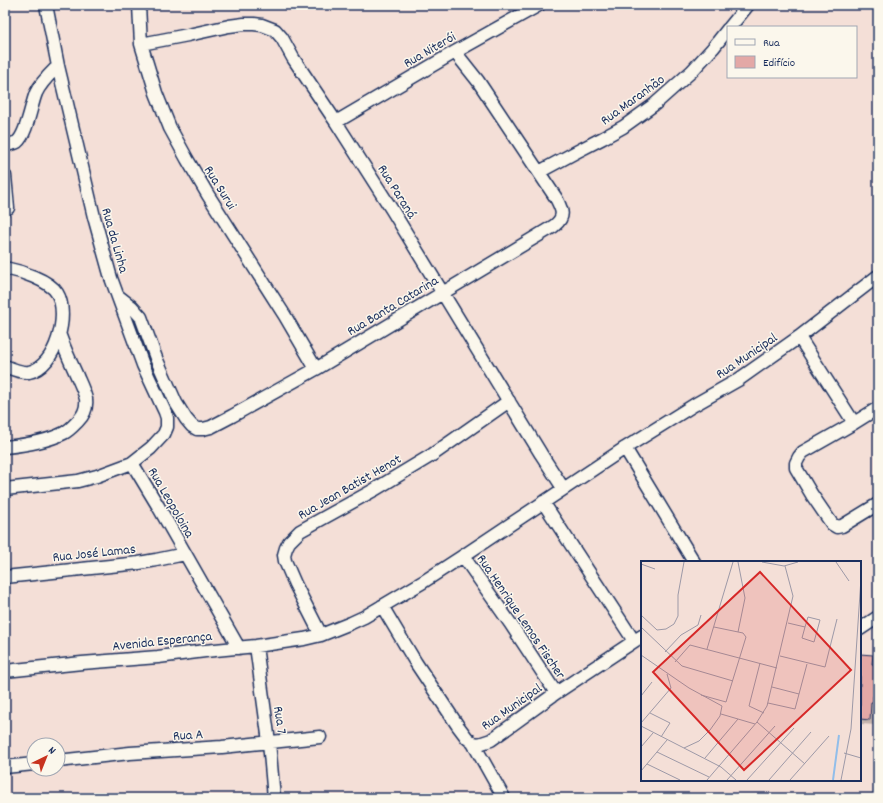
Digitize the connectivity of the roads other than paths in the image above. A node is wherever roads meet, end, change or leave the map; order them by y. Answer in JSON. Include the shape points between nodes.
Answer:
{"nodes":[{"id":1,"x":46,"y":5,"type":"edge"},
{"id":2,"x":139,"y":5,"type":"edge"},
{"id":3,"x":539,"y":5,"type":"edge"},
{"id":4,"x":748,"y":5,"type":"edge"},
{"id":5,"x":731,"y":26,"type":"edge"},
{"id":6,"x":727,"y":30,"type":"edge"},
{"id":7,"x":141,"y":44,"type":"junction"},
{"id":8,"x":455,"y":52,"type":"junction"},
{"id":9,"x":58,"y":66,"type":"junction"},
{"id":10,"x":336,"y":122,"type":"junction"},
{"id":11,"x":5,"y":145,"type":"edge"},
{"id":12,"x":539,"y":172,"type":"junction"},
{"id":13,"x":5,"y":176,"type":"edge"},
{"id":14,"x":8,"y":208,"type":"dead end"},
{"id":15,"x":5,"y":268,"type":"edge"},
{"id":16,"x":878,"y":276,"type":"edge"},
{"id":17,"x":442,"y":292,"type":"junction"},
{"id":18,"x":118,"y":296,"type":"junction"},
{"id":19,"x":60,"y":336,"type":"junction"},
{"id":20,"x":799,"y":337,"type":"junction"},
{"id":21,"x":5,"y":366,"type":"edge"},
{"id":22,"x":316,"y":368,"type":"junction"},
{"id":23,"x":509,"y":401,"type":"junction"},
{"id":24,"x":878,"y":408,"type":"edge"},
{"id":25,"x":854,"y":423,"type":"junction"},
{"id":26,"x":5,"y":447,"type":"edge"},
{"id":27,"x":625,"y":448,"type":"junction"},
{"id":28,"x":132,"y":463,"type":"junction"},
{"id":29,"x":563,"y":488,"type":"junction"},
{"id":30,"x":5,"y":489,"type":"edge"},
{"id":31,"x":543,"y":502,"type":"junction"},
{"id":32,"x":878,"y":504,"type":"edge"},
{"id":33,"x":185,"y":554,"type":"junction"},
{"id":34,"x":463,"y":556,"type":"junction"},
{"id":35,"x":693,"y":561,"type":"edge"},
{"id":36,"x":5,"y":577,"type":"edge"},
{"id":37,"x":382,"y":606,"type":"junction"},
{"id":38,"x":878,"y":617,"type":"edge"},
{"id":39,"x":861,"y":628,"type":"edge"},
{"id":40,"x":321,"y":635,"type":"junction"},
{"id":41,"x":638,"y":638,"type":"edge"},
{"id":42,"x":256,"y":646,"type":"junction"},
{"id":43,"x":239,"y":648,"type":"junction"},
{"id":44,"x":5,"y":671,"type":"edge"},
{"id":45,"x":556,"y":692,"type":"junction"},
{"id":46,"x":320,"y":737,"type":"dead end"},
{"id":47,"x":269,"y":742,"type":"junction"},
{"id":48,"x":472,"y":743,"type":"junction"},
{"id":49,"x":66,"y":760,"type":"edge"},
{"id":50,"x":26,"y":765,"type":"edge"},
{"id":51,"x":5,"y":767,"type":"edge"},
{"id":52,"x":274,"y":798,"type":"edge"},
{"id":53,"x":504,"y":798,"type":"edge"}],
"edges":[{"from":1,"to":9,"type":"street","name":"Rua da Linha"},
{"from":2,"to":7,"type":"street","name":"Rua Surui"},
{"from":3,"to":8,"type":"street","name":"Rua Niterói"},
{"from":4,"to":5,"type":"street"},
{"from":6,"to":12,"type":"street","name":"Rua Maranhão","via":[[692,71],[655,104],[623,127]]},
{"from":7,"to":10,"type":"street","name":"Rua Paraná","via":[[229,26],[254,24],[268,27],[282,38]]},
{"from":7,"to":22,"type":"street","name":"Rua Surui","via":[[170,128],[208,195]]},
{"from":8,"to":10,"type":"street","name":"Rua Niterói"},
{"from":8,"to":12,"type":"street","name":"Rua Banta Catarina","via":[[478,81]]},
{"from":9,"to":11,"type":"street","via":[[41,84],[20,138]]},
{"from":9,"to":18,"type":"street","name":"Rua da Linha","via":[[94,217]]},
{"from":10,"to":17,"type":"street","name":"Rua Paraná"},
{"from":12,"to":17,"type":"street","name":"Rua Banta Catarina","via":[[562,211],[558,223]]},
{"from":13,"to":14,"type":"street"},
{"from":15,"to":19,"type":"street","via":[[22,272],[54,289],[62,308]]},
{"from":16,"to":20,"type":"street","name":"Rua Municipal"},
{"from":17,"to":22,"type":"street","name":"Rua Banta Catarina"},
{"from":17,"to":23,"type":"street","name":"Rua Paraná"},
{"from":18,"to":22,"type":"street","name":"Rua Banta Catarina","via":[[141,317],[176,403],[186,419],[197,429],[211,427]]},
{"from":18,"to":28,"type":"street","name":"Rua da Linha","via":[[143,365],[167,418],[166,430],[160,439]]},
{"from":19,"to":21,"type":"street","via":[[46,361],[30,372]]},
{"from":19,"to":26,"type":"street","via":[[86,398],[84,413],[65,433],[28,444]]},
{"from":20,"to":25,"type":"street"},
{"from":20,"to":27,"type":"street","name":"Rua Municipal","via":[[738,380]]},
{"from":23,"to":29,"type":"street","name":"Rua Paraná"},
{"from":23,"to":40,"type":"street","name":"Rua Jean Batist Henot","via":[[432,455],[300,531],[289,542],[284,555],[285,561]]},
{"from":24,"to":25,"type":"street"},
{"from":25,"to":32,"type":"street","via":[[803,452],[796,463],[796,468],[825,514],[837,527]]},
{"from":27,"to":29,"type":"street","name":"Rua Municipal"},
{"from":27,"to":35,"type":"street"},
{"from":28,"to":30,"type":"street","name":"Rua Leopoloina","via":[[78,481]]},
{"from":28,"to":33,"type":"street","name":"Rua Leopoloina"},
{"from":29,"to":31,"type":"street","name":"Rua Municipal"},
{"from":31,"to":34,"type":"street","name":"Rua Municipal"},
{"from":31,"to":41,"type":"street"},
{"from":33,"to":36,"type":"street","name":"Rua José Lamas","via":[[139,563]]},
{"from":33,"to":43,"type":"street","name":"Rua Leopoloina"},
{"from":34,"to":37,"type":"street","name":"Rua Municipal"},
{"from":34,"to":45,"type":"street","name":"Rua Henrique Lemos Fischer"},
{"from":37,"to":40,"type":"street","name":"Rua Municipal"},
{"from":37,"to":48,"type":"street","name":"Rua Municipal","via":[[420,669]]},
{"from":38,"to":39,"type":"street"},
{"from":40,"to":42,"type":"street","name":"Avenida Esperança"},
{"from":41,"to":45,"type":"street","name":"Rua Municipal"},
{"from":42,"to":43,"type":"street","name":"Avenida Esperança"},
{"from":42,"to":47,"type":"street","name":"Rua 7"},
{"from":43,"to":44,"type":"street","name":"Avenida Esperança"},
{"from":45,"to":48,"type":"street","name":"Rua Municipal","via":[[491,740],[479,744]]},
{"from":46,"to":47,"type":"street","name":"Rua A"},
{"from":47,"to":49,"type":"street","name":"Rua A"},
{"from":47,"to":52,"type":"street","name":"Rua 7"},
{"from":48,"to":53,"type":"street"},
{"from":50,"to":51,"type":"street"}]}
